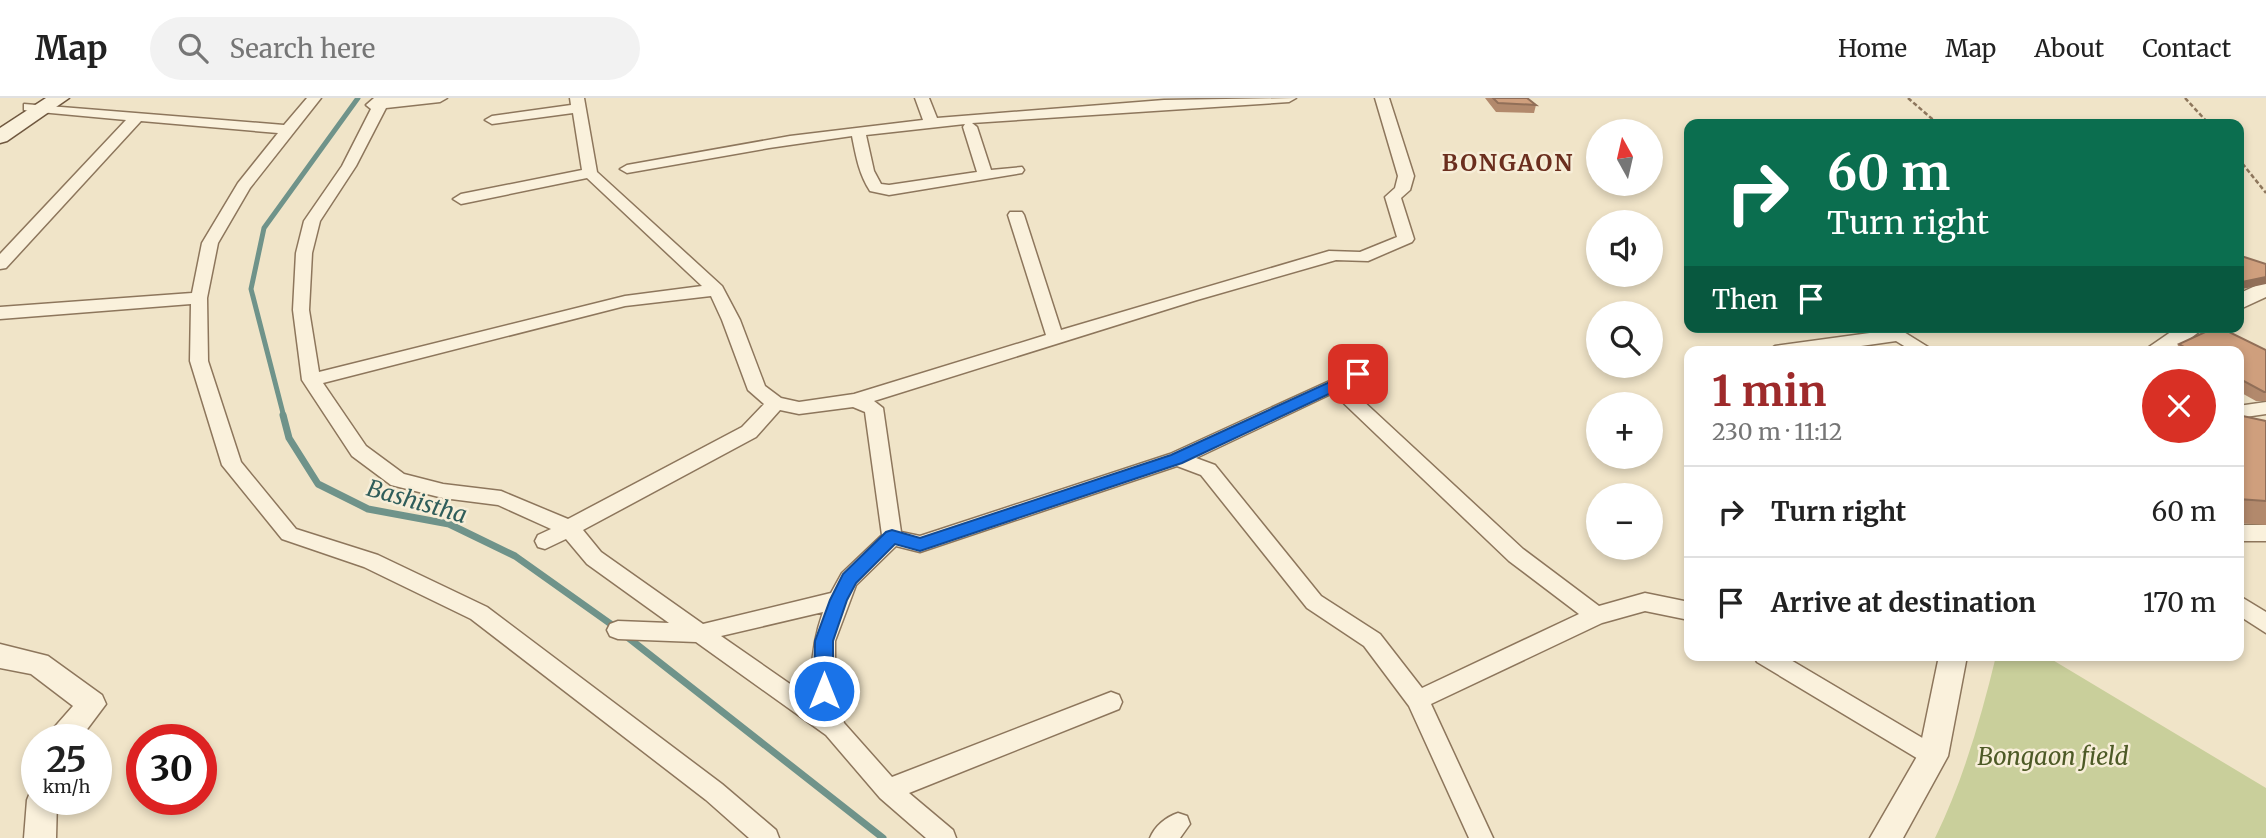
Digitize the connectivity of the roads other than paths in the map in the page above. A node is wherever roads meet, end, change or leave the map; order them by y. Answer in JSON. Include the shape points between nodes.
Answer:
{"nodes":[{"id":1,"x":314,"y":98,"type":"edge"},
{"id":2,"x":440,"y":98,"type":"edge"},
{"id":3,"x":922,"y":98,"type":"edge"},
{"id":4,"x":1010,"y":98,"type":"edge"},
{"id":5,"x":1289,"y":98,"type":"edge"},
{"id":6,"x":1382,"y":98,"type":"edge"},
{"id":7,"x":379,"y":101,"type":"edge"},
{"id":8,"x":1153,"y":102,"type":"edge"},
{"id":9,"x":43,"y":103,"type":"edge"},
{"id":10,"x":578,"y":103,"type":"edge"},
{"id":11,"x":1017,"y":116,"type":"junction"},
{"id":12,"x":137,"y":117,"type":"junction"},
{"id":13,"x":492,"y":120,"type":"dead end"},
{"id":14,"x":932,"y":124,"type":"junction"},
{"id":15,"x":0,"y":125,"type":"edge"},
{"id":16,"x":970,"y":127,"type":"dead end"},
{"id":17,"x":288,"y":130,"type":"junction"},
{"id":18,"x":858,"y":132,"type":"junction"},
{"id":19,"x":0,"y":136,"type":"edge"},
{"id":20,"x":627,"y":169,"type":"dead end"},
{"id":21,"x":1017,"y":170,"type":"dead end"},
{"id":22,"x":590,"y":173,"type":"junction"},
{"id":23,"x":985,"y":175,"type":"junction"},
{"id":24,"x":461,"y":199,"type":"dead end"},
{"id":25,"x":1016,"y":215,"type":"dead end"},
{"id":26,"x":0,"y":264,"type":"edge"},
{"id":27,"x":2266,"y":288,"type":"edge"},
{"id":28,"x":716,"y":290,"type":"junction"},
{"id":29,"x":199,"y":298,"type":"junction"},
{"id":30,"x":2244,"y":300,"type":"edge"},
{"id":31,"x":0,"y":313,"type":"edge"},
{"id":32,"x":1884,"y":333,"type":"edge"},
{"id":33,"x":1899,"y":333,"type":"edge"},
{"id":34,"x":2185,"y":333,"type":"edge"},
{"id":35,"x":1055,"y":337,"type":"junction"},
{"id":36,"x":1810,"y":346,"type":"edge"},
{"id":37,"x":1918,"y":346,"type":"edge"},
{"id":38,"x":2166,"y":346,"type":"edge"},
{"id":39,"x":1358,"y":374,"type":"dead end"},
{"id":40,"x":311,"y":380,"type":"junction"},
{"id":41,"x":1335,"y":385,"type":"junction"},
{"id":42,"x":855,"y":400,"type":"junction"},
{"id":43,"x":776,"y":402,"type":"junction"},
{"id":44,"x":2266,"y":408,"type":"edge"},
{"id":45,"x":2244,"y":411,"type":"edge"},
{"id":46,"x":1177,"y":459,"type":"junction"},
{"id":47,"x":569,"y":528,"type":"junction"},
{"id":48,"x":2244,"y":533,"type":"edge"},
{"id":49,"x":2266,"y":533,"type":"edge"},
{"id":50,"x":892,"y":537,"type":"junction"},
{"id":51,"x":545,"y":541,"type":"dead end"},
{"id":52,"x":838,"y":600,"type":"junction"},
{"id":53,"x":2244,"y":608,"type":"edge"},
{"id":54,"x":1684,"y":610,"type":"edge"},
{"id":55,"x":1595,"y":616,"type":"junction"},
{"id":56,"x":2266,"y":624,"type":"edge"},
{"id":57,"x":618,"y":630,"type":"dead end"},
{"id":58,"x":702,"y":633,"type":"junction"},
{"id":59,"x":0,"y":656,"type":"edge"},
{"id":60,"x":1773,"y":661,"type":"edge"},
{"id":61,"x":1952,"y":661,"type":"edge"},
{"id":62,"x":1418,"y":700,"type":"junction"},
{"id":63,"x":1111,"y":702,"type":"dead end"},
{"id":64,"x":75,"y":724,"type":"edge"},
{"id":65,"x":834,"y":728,"type":"junction"},
{"id":66,"x":1933,"y":756,"type":"junction"},
{"id":67,"x":888,"y":790,"type":"junction"},
{"id":68,"x":41,"y":815,"type":"edge"},
{"id":69,"x":40,"y":838,"type":"edge"},
{"id":70,"x":767,"y":838,"type":"edge"},
{"id":71,"x":944,"y":838,"type":"edge"},
{"id":72,"x":1481,"y":838,"type":"edge"},
{"id":73,"x":1886,"y":838,"type":"edge"}],
"edges":[{"from":1,"to":17,"type":"street"},
{"from":2,"to":7,"type":"street"},
{"from":3,"to":14,"type":"street"},
{"from":4,"to":11,"type":"street"},
{"from":5,"to":8,"type":"street"},
{"from":6,"to":35,"type":"street","via":[[1406,176],[1402,190],[1393,197],[1406,239],[1362,257],[1335,255]]},
{"from":7,"to":40,"type":"street","via":[[349,166],[312,221],[304,253],[301,310]]},
{"from":8,"to":11,"type":"street"},
{"from":9,"to":12,"type":"street"},
{"from":9,"to":15,"type":"main road"},
{"from":9,"to":19,"type":"main road"},
{"from":10,"to":13,"type":"street"},
{"from":10,"to":22,"type":"street"},
{"from":11,"to":14,"type":"street"},
{"from":12,"to":17,"type":"street"},
{"from":12,"to":26,"type":"street"},
{"from":14,"to":18,"type":"street"},
{"from":16,"to":23,"type":"street"},
{"from":17,"to":29,"type":"street","via":[[243,186],[210,243]]},
{"from":18,"to":20,"type":"street"},
{"from":18,"to":23,"type":"street","via":[[875,188],[889,190]]},
{"from":21,"to":23,"type":"street"},
{"from":22,"to":24,"type":"street"},
{"from":22,"to":28,"type":"street"},
{"from":25,"to":35,"type":"street"},
{"from":27,"to":30,"type":"street"},
{"from":28,"to":40,"type":"street","via":[[625,301]]},
{"from":28,"to":43,"type":"street","via":[[757,390]]},
{"from":29,"to":31,"type":"street"},
{"from":29,"to":70,"type":"street","via":[[199,361],[232,465],[289,534],[371,561],[479,613],[714,792]]},
{"from":32,"to":36,"type":"street"},
{"from":33,"to":37,"type":"street"},
{"from":34,"to":38,"type":"street"},
{"from":35,"to":42,"type":"street"},
{"from":39,"to":41,"type":"street"},
{"from":40,"to":47,"type":"street","via":[[359,452],[398,480],[501,498]]},
{"from":41,"to":46,"type":"street"},
{"from":41,"to":55,"type":"street","via":[[1516,555]]},
{"from":42,"to":43,"type":"street","via":[[799,408]]},
{"from":42,"to":50,"type":"street","via":[[874,408]]},
{"from":43,"to":47,"type":"street","via":[[749,432]]},
{"from":44,"to":45,"type":"street"},
{"from":46,"to":50,"type":"street","via":[[920,544]]},
{"from":46,"to":62,"type":"street","via":[[1208,470],[1314,603],[1372,640]]},
{"from":47,"to":51,"type":"street"},
{"from":47,"to":58,"type":"street","via":[[594,558]]},
{"from":48,"to":49,"type":"street"},
{"from":50,"to":52,"type":"street","via":[[849,579]]},
{"from":52,"to":58,"type":"street"},
{"from":52,"to":65,"type":"street","via":[[824,641],[824,691]]},
{"from":53,"to":56,"type":"street"},
{"from":54,"to":55,"type":"street","via":[[1645,602]]},
{"from":55,"to":62,"type":"street"},
{"from":57,"to":58,"type":"street"},
{"from":58,"to":65,"type":"street"},
{"from":59,"to":64,"type":"street","via":[[38,664],[92,704]]},
{"from":60,"to":66,"type":"street"},
{"from":61,"to":66,"type":"street"},
{"from":62,"to":72,"type":"street"},
{"from":63,"to":67,"type":"street"},
{"from":65,"to":67,"type":"street"},
{"from":66,"to":73,"type":"street"},
{"from":67,"to":71,"type":"street"},
{"from":68,"to":69,"type":"street"}]}
